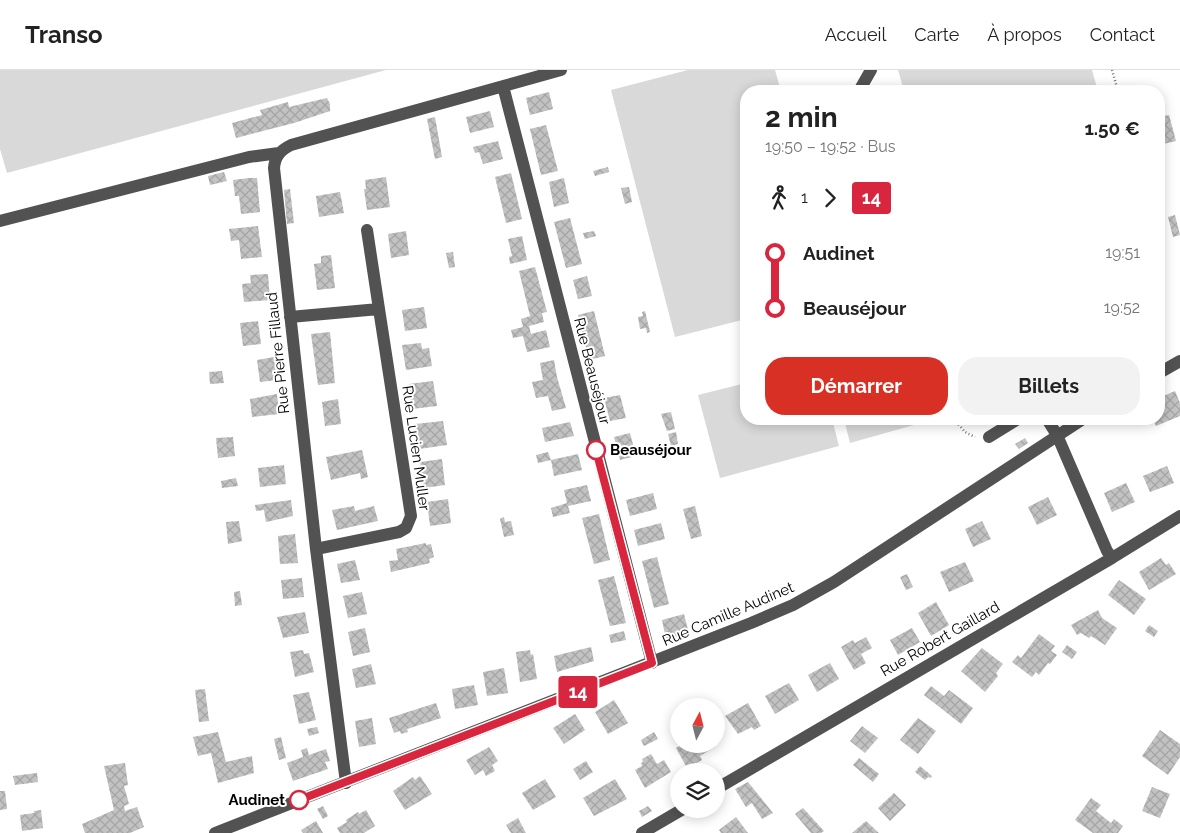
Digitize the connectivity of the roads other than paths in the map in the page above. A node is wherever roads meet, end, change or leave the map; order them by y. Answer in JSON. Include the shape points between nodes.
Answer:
{"nodes":[{"id":1,"x":561,"y":70,"type":"edge"},
{"id":2,"x":871,"y":70,"type":"edge"},
{"id":3,"x":862,"y":85,"type":"edge"},
{"id":4,"x":503,"y":86,"type":"junction"},
{"id":5,"x":279,"y":153,"type":"junction"},
{"id":6,"x":0,"y":221,"type":"edge"},
{"id":7,"x":367,"y":230,"type":"dead end"},
{"id":8,"x":379,"y":309,"type":"junction"},
{"id":9,"x":290,"y":317,"type":"junction"},
{"id":10,"x":1180,"y":360,"type":"edge"},
{"id":11,"x":1165,"y":369,"type":"edge"},
{"id":12,"x":1008,"y":425,"type":"edge"},
{"id":13,"x":1051,"y":425,"type":"edge"},
{"id":14,"x":1073,"y":425,"type":"edge"},
{"id":15,"x":1057,"y":435,"type":"junction"},
{"id":16,"x":989,"y":437,"type":"road end"},
{"id":17,"x":1180,"y":516,"type":"edge"},
{"id":18,"x":316,"y":549,"type":"junction"},
{"id":19,"x":1112,"y":558,"type":"junction"},
{"id":20,"x":652,"y":663,"type":"junction"},
{"id":21,"x":346,"y":783,"type":"junction"},
{"id":22,"x":725,"y":784,"type":"edge"},
{"id":23,"x":670,"y":817,"type":"edge"},
{"id":24,"x":215,"y":833,"type":"edge"},
{"id":25,"x":642,"y":833,"type":"edge"}],
"edges":[{"from":1,"to":4,"type":"street"},
{"from":2,"to":3,"type":"street"},
{"from":4,"to":5,"type":"street","via":[[291,145]]},
{"from":4,"to":20,"type":"street","name":"Rue Beauséjour"},
{"from":5,"to":6,"type":"street","via":[[249,157]]},
{"from":5,"to":9,"type":"street","name":"Rue Pierre Fillaud","via":[[274,168]]},
{"from":7,"to":8,"type":"street","name":"Rue Lucien Muller"},
{"from":8,"to":9,"type":"street"},
{"from":8,"to":18,"type":"street","name":"Rue Lucien Muller","via":[[409,522],[399,532]]},
{"from":9,"to":18,"type":"street","name":"Rue Pierre Fillaud"},
{"from":10,"to":11,"type":"street"},
{"from":12,"to":16,"type":"street"},
{"from":13,"to":15,"type":"street"},
{"from":14,"to":15,"type":"street","name":"Rue Camille Audinet"},
{"from":15,"to":19,"type":"street"},
{"from":15,"to":20,"type":"street","name":"Rue Camille Audinet","via":[[826,587],[792,606]]},
{"from":17,"to":19,"type":"street","name":"Rue Robert Gaillard"},
{"from":18,"to":21,"type":"street","name":"Rue Pierre Fillaud"},
{"from":19,"to":22,"type":"street","name":"Rue Robert Gaillard"},
{"from":20,"to":21,"type":"street","name":"Rue Camille Audinet"},
{"from":21,"to":24,"type":"street","name":"Rue Camille Audinet"},
{"from":23,"to":25,"type":"street"}]}
